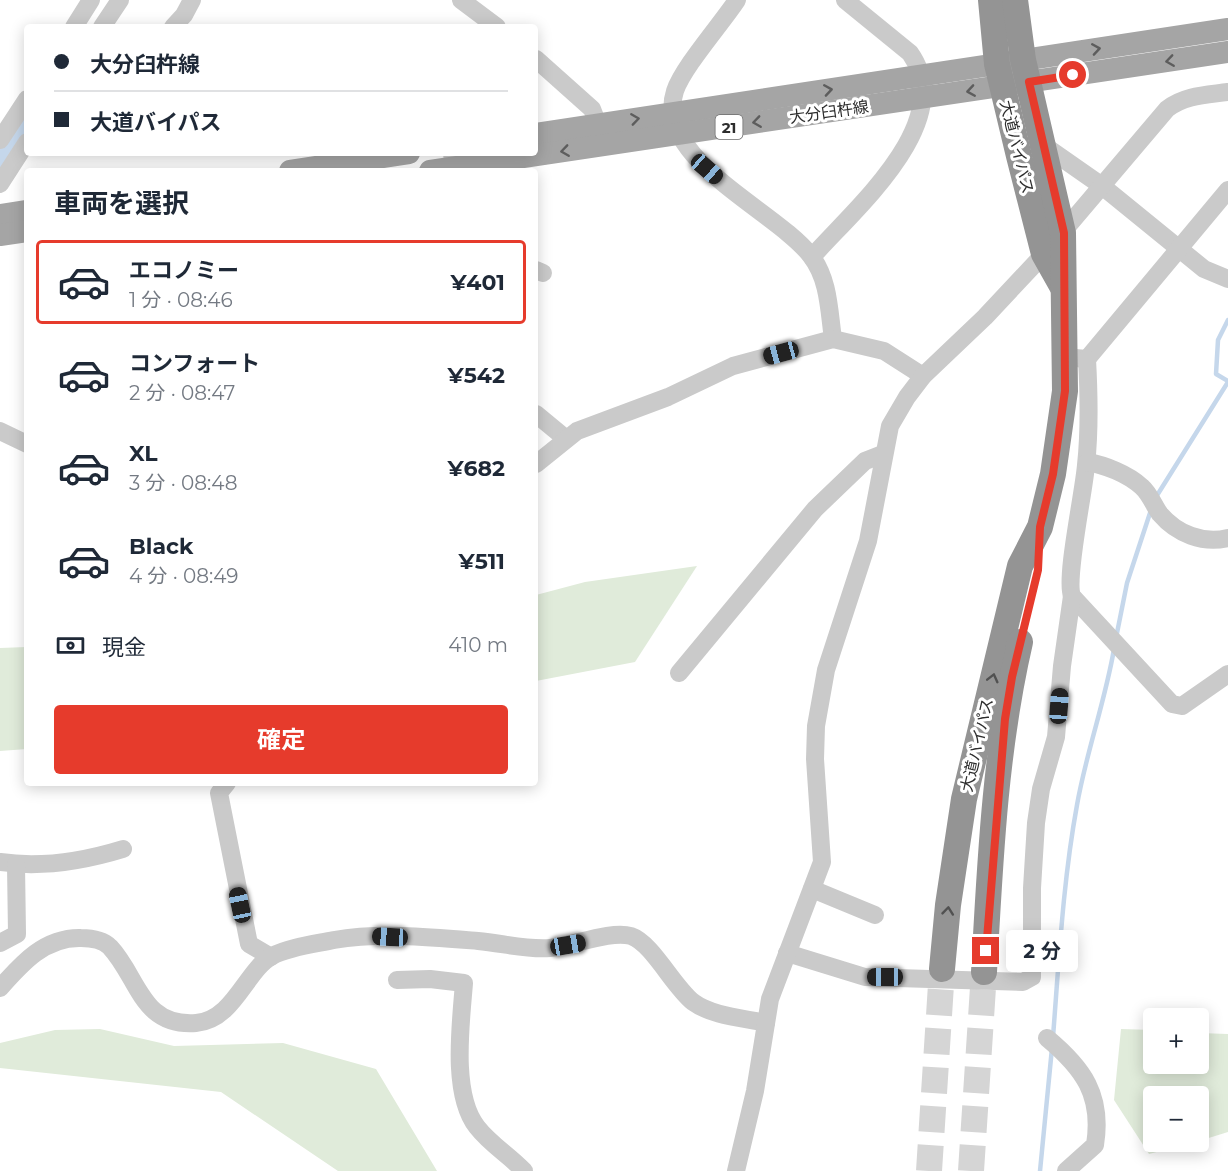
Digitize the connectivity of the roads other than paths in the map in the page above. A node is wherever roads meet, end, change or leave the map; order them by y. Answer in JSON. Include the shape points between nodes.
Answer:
{"nodes":[{"id":1,"x":91,"y":0,"type":"edge"},
{"id":2,"x":120,"y":0,"type":"edge"},
{"id":3,"x":461,"y":0,"type":"edge"},
{"id":4,"x":737,"y":0,"type":"edge"},
{"id":5,"x":845,"y":0,"type":"edge"},
{"id":6,"x":991,"y":0,"type":"edge"},
{"id":7,"x":1016,"y":0,"type":"edge"},
{"id":8,"x":76,"y":24,"type":"edge"},
{"id":9,"x":104,"y":24,"type":"edge"},
{"id":10,"x":493,"y":24,"type":"edge"},
{"id":11,"x":1228,"y":29,"type":"edge"},
{"id":12,"x":1228,"y":52,"type":"edge"},
{"id":13,"x":538,"y":61,"type":"edge"},
{"id":14,"x":1026,"y":71,"type":"junction"},
{"id":15,"x":999,"y":75,"type":"junction"},
{"id":16,"x":921,"y":87,"type":"junction"},
{"id":17,"x":1228,"y":92,"type":"edge"},
{"id":18,"x":24,"y":104,"type":"edge"},
{"id":19,"x":677,"y":123,"type":"junction"},
{"id":20,"x":538,"y":134,"type":"edge"},
{"id":21,"x":602,"y":135,"type":"junction"},
{"id":22,"x":0,"y":140,"type":"edge"},
{"id":23,"x":1044,"y":141,"type":"junction"},
{"id":24,"x":24,"y":147,"type":"edge"},
{"id":25,"x":538,"y":148,"type":"edge"},
{"id":26,"x":382,"y":156,"type":"edge"},
{"id":27,"x":495,"y":156,"type":"edge"},
{"id":28,"x":320,"y":163,"type":"edge"},
{"id":29,"x":454,"y":164,"type":"edge"},
{"id":30,"x":301,"y":168,"type":"edge"},
{"id":31,"x":0,"y":184,"type":"edge"},
{"id":32,"x":1102,"y":186,"type":"junction"},
{"id":33,"x":1228,"y":190,"type":"edge"},
{"id":34,"x":24,"y":211,"type":"edge"},
{"id":35,"x":0,"y":215,"type":"edge"},
{"id":36,"x":24,"y":231,"type":"edge"},
{"id":37,"x":1064,"y":233,"type":"junction"},
{"id":38,"x":0,"y":235,"type":"edge"},
{"id":39,"x":1180,"y":249,"type":"junction"},
{"id":40,"x":1044,"y":254,"type":"junction"},
{"id":41,"x":812,"y":256,"type":"junction"},
{"id":42,"x":1228,"y":279,"type":"edge"},
{"id":43,"x":1063,"y":288,"type":"junction"},
{"id":44,"x":833,"y":339,"type":"junction"},
{"id":45,"x":1076,"y":358,"type":"junction"},
{"id":46,"x":923,"y":376,"type":"junction"},
{"id":47,"x":538,"y":416,"type":"edge"},
{"id":48,"x":0,"y":431,"type":"edge"},
{"id":49,"x":565,"y":438,"type":"junction"},
{"id":50,"x":24,"y":443,"type":"edge"},
{"id":51,"x":883,"y":454,"type":"junction"},
{"id":52,"x":538,"y":462,"type":"edge"},
{"id":53,"x":1087,"y":462,"type":"junction"},
{"id":54,"x":1040,"y":527,"type":"junction"},
{"id":55,"x":1228,"y":538,"type":"edge"},
{"id":56,"x":1072,"y":596,"type":"junction"},
{"id":57,"x":679,"y":673,"type":"dead end"},
{"id":58,"x":1228,"y":674,"type":"edge"},
{"id":59,"x":225,"y":786,"type":"edge"},
{"id":60,"x":123,"y":849,"type":"dead end"},
{"id":61,"x":8,"y":863,"type":"edge"},
{"id":62,"x":812,"y":889,"type":"junction"},
{"id":63,"x":875,"y":915,"type":"dead end"},
{"id":64,"x":0,"y":943,"type":"edge"},
{"id":65,"x":787,"y":953,"type":"junction"},
{"id":66,"x":271,"y":957,"type":"junction"},
{"id":67,"x":942,"y":969,"type":"tunnel mouth"},
{"id":68,"x":984,"y":972,"type":"tunnel mouth"},
{"id":69,"x":397,"y":980,"type":"dead end"},
{"id":70,"x":0,"y":988,"type":"edge"},
{"id":71,"x":766,"y":1023,"type":"junction"},
{"id":72,"x":1047,"y":1038,"type":"dead end"},
{"id":73,"x":524,"y":1171,"type":"edge"},
{"id":74,"x":736,"y":1171,"type":"edge"},
{"id":75,"x":1066,"y":1171,"type":"edge"}],
"edges":[{"from":1,"to":8,"type":"street"},
{"from":2,"to":9,"type":"street"},
{"from":3,"to":10,"type":"street"},
{"from":4,"to":19,"type":"street","via":[[675,92]]},
{"from":5,"to":16,"type":"street","via":[[909,53]]},
{"from":6,"to":15,"type":"highway","name":"大道バイパス"},
{"from":7,"to":14,"type":"highway","name":"大道バイパス"},
{"from":14,"to":11,"type":"main road","name":"大分臼杵線","number":"21","one_way":true},
{"from":12,"to":14,"type":"main road","name":"大分臼杵線","number":"21","one_way":true},
{"from":13,"to":21,"type":"street","via":[[592,109]]},
{"from":14,"to":15,"type":"main road","name":"大分臼杵線","number":"21"},
{"from":14,"to":23,"type":"highway","name":"大道バイパス"},
{"from":15,"to":16,"type":"main road","name":"大分臼杵線","number":"21"},
{"from":15,"to":40,"type":"highway","name":"大道バイパス"},
{"from":16,"to":19,"type":"main road","name":"大分臼杵線","number":"21"},
{"from":16,"to":41,"type":"street","via":[[914,131],[901,158]]},
{"from":17,"to":32,"type":"street","via":[[1175,103]]},
{"from":18,"to":22,"type":"street"},
{"from":19,"to":21,"type":"main road","name":"大分臼杵線","number":"21"},
{"from":19,"to":41,"type":"street","via":[[707,169],[780,225]]},
{"from":20,"to":21,"type":"main road","name":"大分臼杵線","number":"21"},
{"from":21,"to":25,"type":"main road","name":"大分臼杵線","number":"21","one_way":true},
{"from":23,"to":32,"type":"street","via":[[1049,149]]},
{"from":23,"to":37,"type":"highway","name":"大道バイパス"},
{"from":24,"to":31,"type":"street"},
{"from":26,"to":28,"type":"main road"},
{"from":27,"to":29,"type":"main road","name":"大分臼杵線","number":"21","one_way":true},
{"from":28,"to":30,"type":"main road"},
{"from":32,"to":37,"type":"street"},
{"from":32,"to":39,"type":"street"},
{"from":33,"to":39,"type":"street"},
{"from":34,"to":35,"type":"main road"},
{"from":36,"to":38,"type":"main road"},
{"from":37,"to":40,"type":"street"},
{"from":37,"to":43,"type":"highway","name":"大道バイパス"},
{"from":39,"to":42,"type":"street","via":[[1204,269]]},
{"from":39,"to":45,"type":"street"},
{"from":40,"to":43,"type":"highway","name":"大道バイパス"},
{"from":40,"to":46,"type":"street"},
{"from":41,"to":44,"type":"street","via":[[826,287]]},
{"from":43,"to":45,"type":"highway","name":"大道バイパス"},
{"from":44,"to":46,"type":"street","via":[[884,351]]},
{"from":44,"to":49,"type":"street","via":[[733,366]]},
{"from":45,"to":53,"type":"street","via":[[1090,400]]},
{"from":45,"to":54,"type":"highway","name":"大道バイパス"},
{"from":46,"to":51,"type":"street","via":[[896,413]]},
{"from":47,"to":49,"type":"street"},
{"from":48,"to":50,"type":"street"},
{"from":49,"to":52,"type":"street"},
{"from":51,"to":57,"type":"street","via":[[865,461],[815,509]]},
{"from":51,"to":62,"type":"street","via":[[868,541],[826,670],[816,726],[822,862]]},
{"from":53,"to":55,"type":"street","via":[[1103,465],[1143,487],[1174,528],[1193,537],[1217,541]]},
{"from":53,"to":56,"type":"street","via":[[1070,580]]},
{"from":67,"to":54,"type":"highway","name":"大道バイパス","one_way":true,"via":[[948,905],[971,766],[1020,566]]},
{"from":54,"to":68,"type":"highway","name":"大道バイパス","via":[[1038,570],[1005,719]]},
{"from":56,"to":58,"type":"street","via":[[1172,704],[1182,706]]},
{"from":56,"to":65,"type":"street","via":[[1056,737],[1036,823],[1032,977],[1023,982],[865,977]]},
{"from":59,"to":66,"type":"street","via":[[219,793],[249,944]]},
{"from":60,"to":61,"type":"street","via":[[86,860]]},
{"from":61,"to":64,"type":"street","via":[[17,934]]},
{"from":62,"to":63,"type":"street"},
{"from":62,"to":65,"type":"street"},
{"from":65,"to":71,"type":"street","via":[[770,999]]},
{"from":66,"to":70,"type":"street","via":[[230,1004],[214,1017],[197,1023],[174,1022],[156,1014],[142,999],[110,946],[94,938],[54,941],[33,954]]},
{"from":66,"to":71,"type":"street","via":[[367,936],[550,948],[631,936],[694,1003]]},
{"from":69,"to":73,"type":"street","via":[[464,983],[462,1088],[475,1124],[494,1147]]},
{"from":71,"to":74,"type":"street"},
{"from":72,"to":75,"type":"street","via":[[1082,1071],[1095,1112],[1095,1145]]}]}
